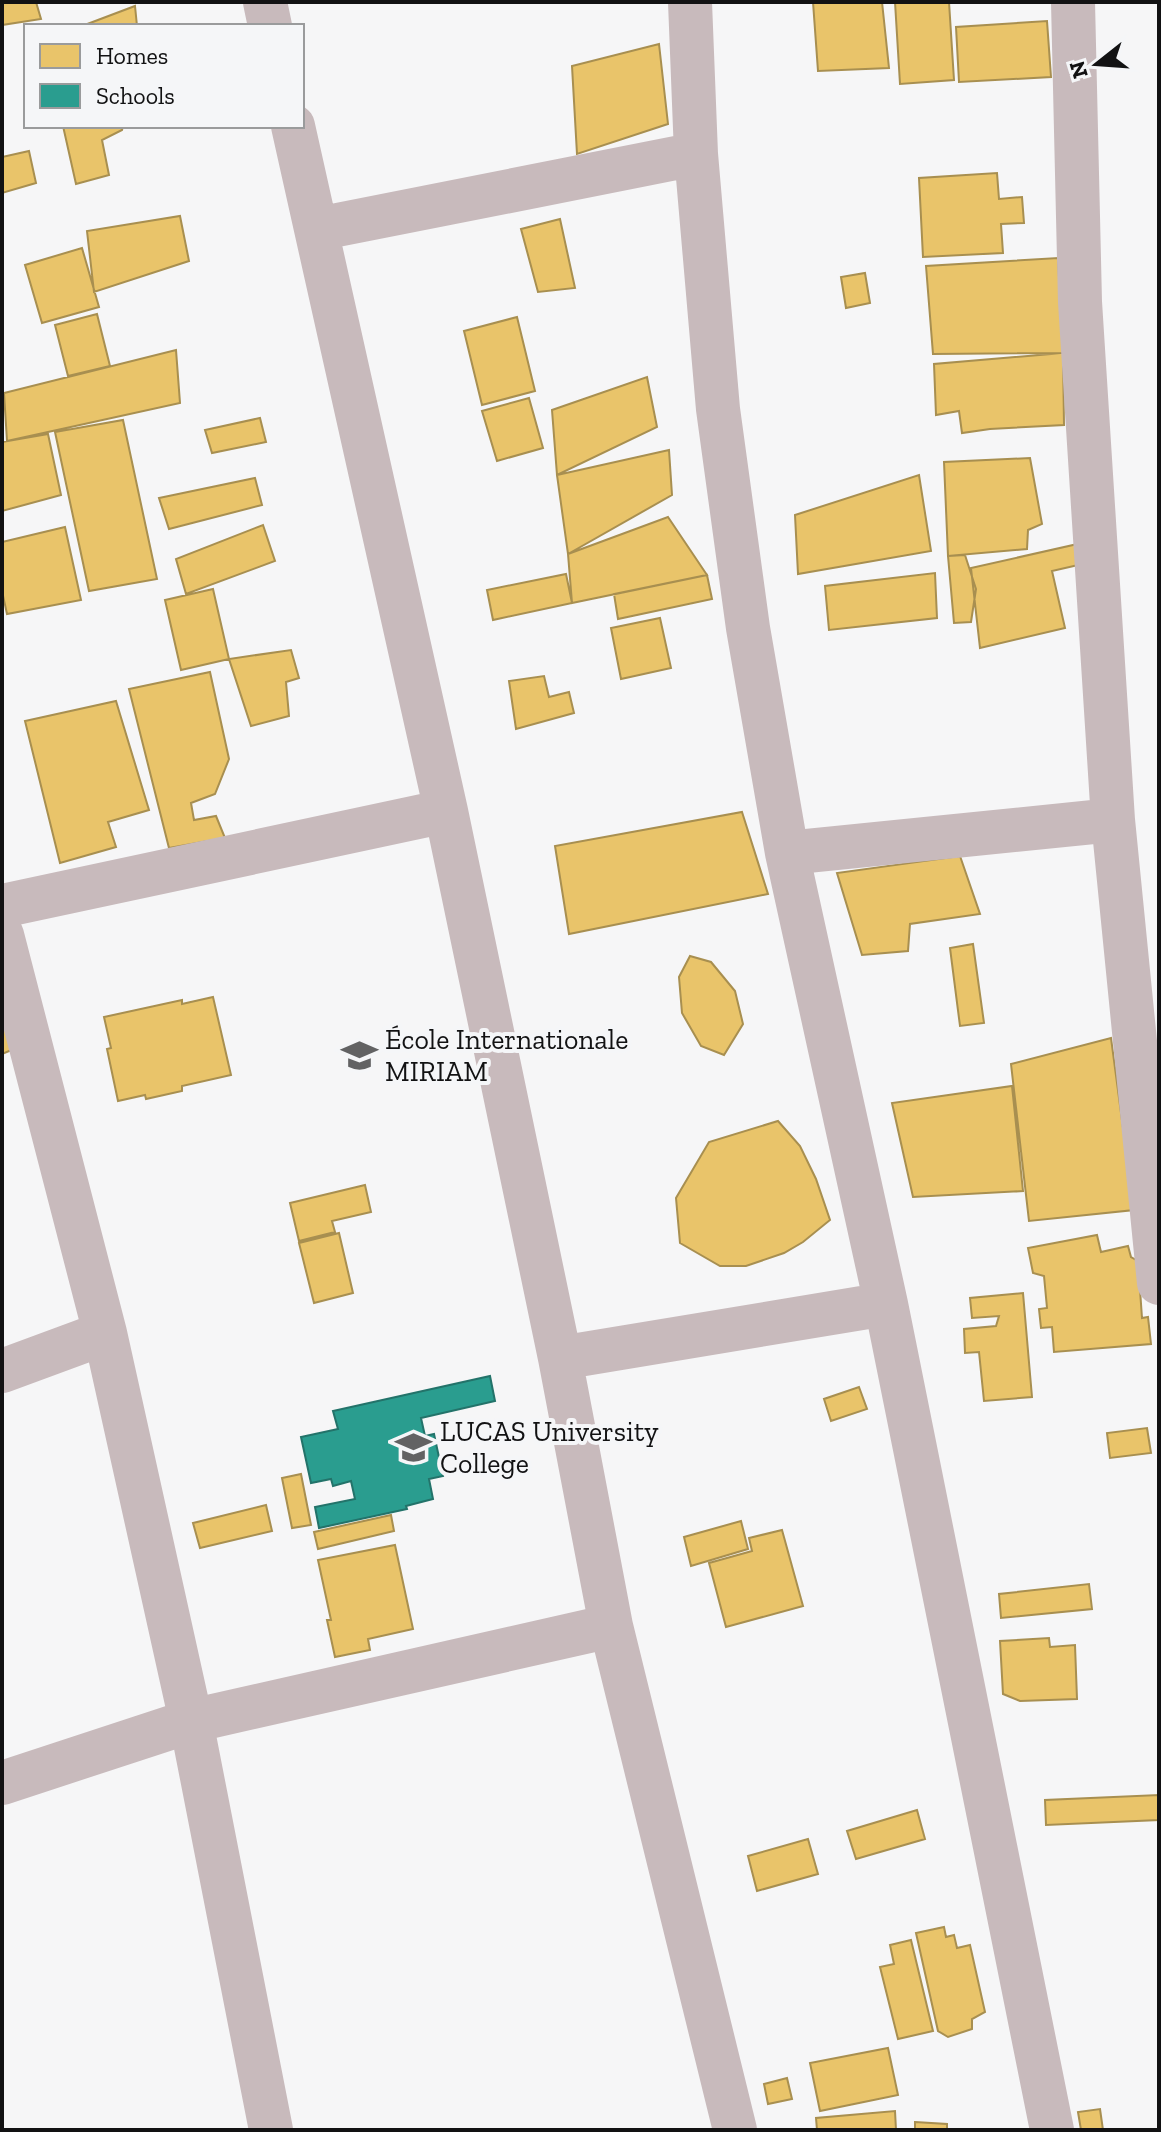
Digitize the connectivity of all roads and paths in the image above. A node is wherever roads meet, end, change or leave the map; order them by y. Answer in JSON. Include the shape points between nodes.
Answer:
{"nodes":[{"id":1,"x":265,"y":2,"type":"edge"},
{"id":2,"x":690,"y":2,"type":"edge"},
{"id":3,"x":1073,"y":2,"type":"edge"},
{"id":4,"x":270,"y":24,"type":"edge"},
{"id":5,"x":293,"y":128,"type":"edge"},
{"id":6,"x":696,"y":154,"type":"junction"},
{"id":7,"x":317,"y":229,"type":"junction"},
{"id":8,"x":446,"y":811,"type":"junction"},
{"id":9,"x":1113,"y":820,"type":"junction"},
{"id":10,"x":787,"y":853,"type":"junction"},
{"id":11,"x":2,"y":906,"type":"edge"},
{"id":12,"x":2,"y":935,"type":"edge"},
{"id":13,"x":1159,"y":1283,"type":"edge"},
{"id":14,"x":886,"y":1304,"type":"junction"},
{"id":15,"x":105,"y":1333,"type":"junction"},
{"id":16,"x":560,"y":1358,"type":"junction"},
{"id":17,"x":2,"y":1371,"type":"edge"},
{"id":18,"x":611,"y":1626,"type":"junction"},
{"id":19,"x":191,"y":1721,"type":"junction"},
{"id":20,"x":2,"y":1783,"type":"edge"},
{"id":21,"x":271,"y":2130,"type":"edge"},
{"id":22,"x":735,"y":2130,"type":"edge"},
{"id":23,"x":1052,"y":2130,"type":"edge"}],
"edges":[{"from":1,"to":4,"type":"street"},
{"from":2,"to":6,"type":"street"},
{"from":3,"to":9,"type":"street","via":[[1080,302]]},
{"from":5,"to":7,"type":"street"},
{"from":6,"to":7,"type":"street"},
{"from":6,"to":10,"type":"street","via":[[718,409]]},
{"from":7,"to":8,"type":"street"},
{"from":8,"to":11,"type":"street"},
{"from":8,"to":16,"type":"street"},
{"from":9,"to":10,"type":"street"},
{"from":9,"to":13,"type":"street"},
{"from":10,"to":14,"type":"street"},
{"from":12,"to":15,"type":"street"},
{"from":14,"to":16,"type":"street"},
{"from":14,"to":23,"type":"street"},
{"from":15,"to":17,"type":"street"},
{"from":15,"to":19,"type":"street"},
{"from":16,"to":18,"type":"street"},
{"from":18,"to":19,"type":"street"},
{"from":18,"to":22,"type":"street"},
{"from":19,"to":20,"type":"street"},
{"from":19,"to":21,"type":"street"}]}
